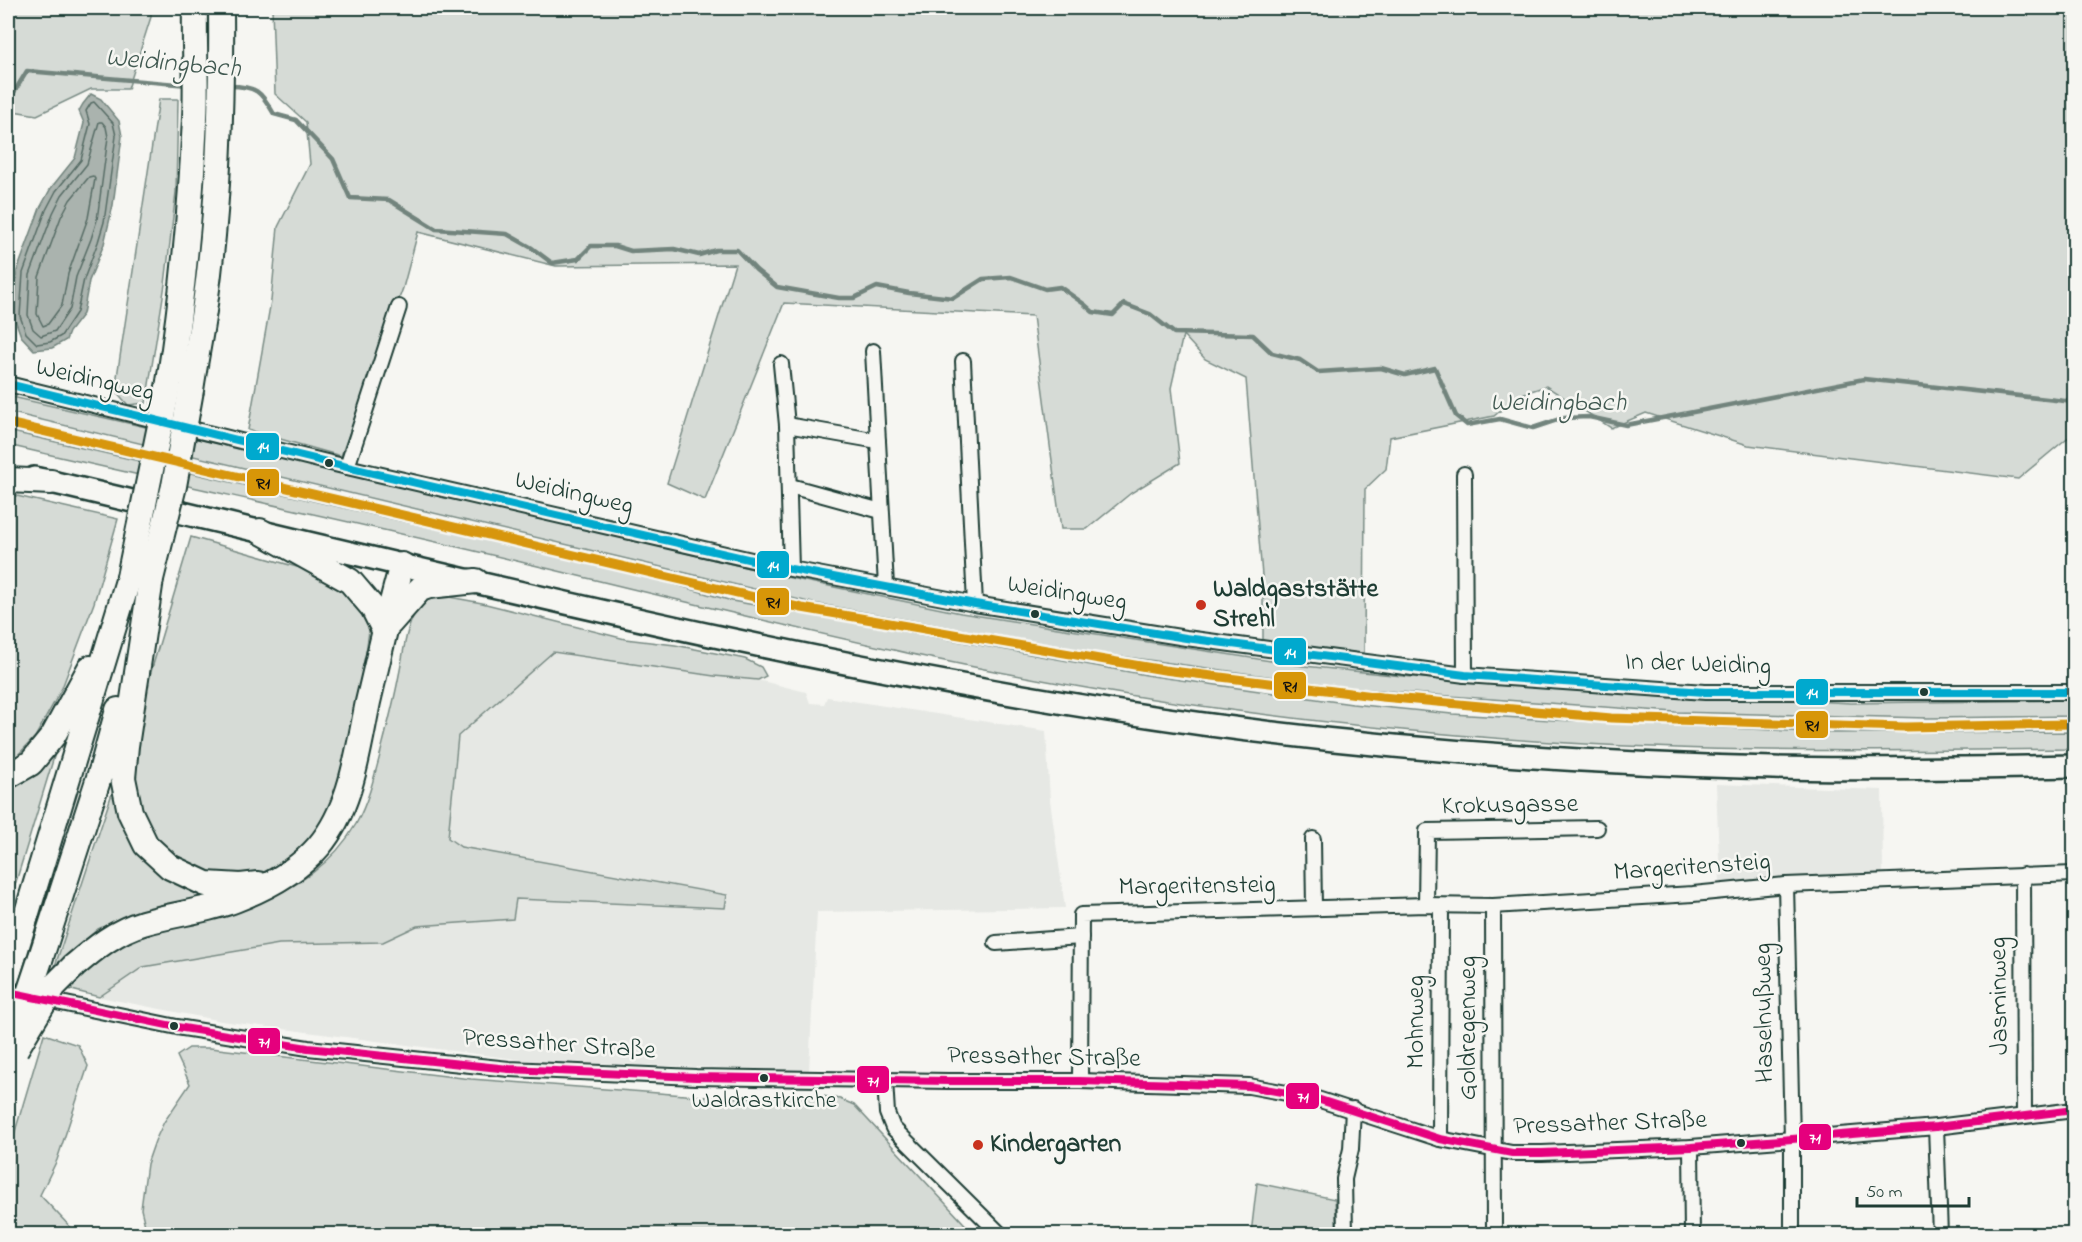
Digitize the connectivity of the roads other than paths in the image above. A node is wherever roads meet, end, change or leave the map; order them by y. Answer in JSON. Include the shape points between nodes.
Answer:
{"nodes":[{"id":1,"x":195,"y":8,"type":"edge"},
{"id":2,"x":221,"y":8,"type":"edge"},
{"id":3,"x":399,"y":307,"type":"dead end"},
{"id":4,"x":873,"y":351,"type":"dead end"},
{"id":5,"x":963,"y":362,"type":"dead end"},
{"id":6,"x":781,"y":364,"type":"dead end"},
{"id":7,"x":8,"y":384,"type":"edge"},
{"id":8,"x":180,"y":386,"type":"junction"},
{"id":9,"x":787,"y":425,"type":"junction"},
{"id":10,"x":878,"y":441,"type":"junction"},
{"id":11,"x":347,"y":467,"type":"junction"},
{"id":12,"x":8,"y":472,"type":"edge"},
{"id":13,"x":1464,"y":474,"type":"dead end"},
{"id":14,"x":8,"y":480,"type":"edge"},
{"id":15,"x":51,"y":482,"type":"junction"},
{"id":16,"x":790,"y":486,"type":"junction"},
{"id":17,"x":881,"y":511,"type":"junction"},
{"id":18,"x":260,"y":531,"type":"junction"},
{"id":19,"x":402,"y":565,"type":"junction"},
{"id":20,"x":791,"y":568,"type":"junction"},
{"id":21,"x":140,"y":578,"type":"junction"},
{"id":22,"x":476,"y":581,"type":"junction"},
{"id":23,"x":886,"y":586,"type":"junction"},
{"id":24,"x":975,"y":604,"type":"junction"},
{"id":25,"x":145,"y":609,"type":"junction"},
{"id":26,"x":116,"y":618,"type":"junction"},
{"id":27,"x":384,"y":630,"type":"junction"},
{"id":28,"x":1151,"y":632,"type":"joint"},
{"id":29,"x":1465,"y":675,"type":"junction"},
{"id":30,"x":2074,"y":692,"type":"edge"},
{"id":31,"x":2074,"y":766,"type":"edge"},
{"id":32,"x":8,"y":777,"type":"edge"},
{"id":33,"x":1597,"y":828,"type":"dead end"},
{"id":34,"x":1313,"y":839,"type":"dead end"},
{"id":35,"x":2074,"y":874,"type":"edge"},
{"id":36,"x":2023,"y":875,"type":"junction"},
{"id":37,"x":275,"y":882,"type":"junction"},
{"id":38,"x":1786,"y":885,"type":"junction"},
{"id":39,"x":1426,"y":905,"type":"junction"},
{"id":40,"x":1441,"y":906,"type":"junction"},
{"id":41,"x":1493,"y":906,"type":"junction"},
{"id":42,"x":1314,"y":908,"type":"junction"},
{"id":43,"x":1082,"y":937,"type":"junction"},
{"id":44,"x":996,"y":943,"type":"dead end"},
{"id":45,"x":10,"y":966,"type":"edge"},
{"id":46,"x":8,"y":992,"type":"edge"},
{"id":47,"x":11,"y":1055,"type":"edge"},
{"id":48,"x":885,"y":1080,"type":"junction"},
{"id":49,"x":1080,"y":1081,"type":"junction"},
{"id":50,"x":1353,"y":1109,"type":"junction"},
{"id":51,"x":2074,"y":1110,"type":"edge"},
{"id":52,"x":2024,"y":1115,"type":"junction"},
{"id":53,"x":1936,"y":1127,"type":"junction"},
{"id":54,"x":1440,"y":1138,"type":"junction"},
{"id":55,"x":1792,"y":1139,"type":"junction"},
{"id":56,"x":1691,"y":1147,"type":"junction"},
{"id":57,"x":1493,"y":1150,"type":"junction"},
{"id":58,"x":1000,"y":1234,"type":"edge"},
{"id":59,"x":1345,"y":1234,"type":"edge"},
{"id":60,"x":1494,"y":1234,"type":"edge"},
{"id":61,"x":1692,"y":1234,"type":"edge"},
{"id":62,"x":1792,"y":1234,"type":"edge"},
{"id":63,"x":1940,"y":1234,"type":"edge"}],
"edges":[{"from":1,"to":8,"type":"highway","via":[[195,115],[180,314]]},
{"from":2,"to":8,"type":"highway","via":[[219,119],[205,305]]},
{"from":3,"to":11,"type":"street"},
{"from":4,"to":10,"type":"street"},
{"from":5,"to":24,"type":"street","name":"Weidingweg"},
{"from":6,"to":9,"type":"street"},
{"from":7,"to":11,"type":"street","name":"Weidingweg"},
{"from":8,"to":21,"type":"highway","bridge":true},
{"from":9,"to":10,"type":"street"},
{"from":9,"to":16,"type":"street"},
{"from":10,"to":17,"type":"street"},
{"from":11,"to":20,"type":"street","name":"Weidingweg"},
{"from":12,"to":15,"type":"main road"},
{"from":13,"to":29,"type":"street"},
{"from":14,"to":15,"type":"highway"},
{"from":15,"to":18,"type":"main road"},
{"from":16,"to":17,"type":"street"},
{"from":16,"to":20,"type":"street"},
{"from":17,"to":23,"type":"street"},
{"from":18,"to":19,"type":"main road"},
{"from":18,"to":27,"type":"highway","via":[[350,581],[374,608]]},
{"from":19,"to":22,"type":"main road"},
{"from":19,"to":27,"type":"highway"},
{"from":20,"to":23,"type":"street","name":"Weidingweg"},
{"from":21,"to":25,"type":"highway"},
{"from":21,"to":26,"type":"highway"},
{"from":22,"to":27,"type":"highway","via":[[420,589]]},
{"from":22,"to":31,"type":"main road","via":[[942,681],[1202,724],[1347,742],[1638,764],[1779,768]]},
{"from":23,"to":24,"type":"street","name":"Weidingweg"},
{"from":24,"to":28,"type":"street","name":"Weidingweg"},
{"from":25,"to":37,"type":"highway","via":[[123,778],[130,812],[146,845],[170,867],[206,884],[241,886]]},
{"from":25,"to":47,"type":"highway","bridge":true,"via":[[102,768]]},
{"from":26,"to":32,"type":"highway","via":[[53,736],[31,763]]},
{"from":26,"to":45,"type":"highway"},
{"from":27,"to":37,"type":"highway","via":[[351,781],[335,822],[302,864]]},
{"from":28,"to":29,"type":"street","name":"In der Weiding"},
{"from":29,"to":30,"type":"street","name":"In der Weiding","via":[[1705,692]]},
{"from":33,"to":39,"type":"street","name":"Krokusgasse","via":[[1427,831]]},
{"from":34,"to":42,"type":"street","name":"Margeritensteig"},
{"from":35,"to":36,"type":"street","name":"Margeritensteig"},
{"from":36,"to":38,"type":"street","name":"Margeritensteig"},
{"from":36,"to":52,"type":"street","name":"Jasminweg"},
{"from":37,"to":47,"type":"highway","bridge":true,"via":[[233,900],[140,924],[102,942],[54,986]]},
{"from":38,"to":41,"type":"street","name":"Margeritensteig"},
{"from":38,"to":55,"type":"street","name":"Haselnußweg"},
{"from":39,"to":40,"type":"street","name":"Margeritensteig"},
{"from":39,"to":42,"type":"street","name":"Margeritensteig"},
{"from":40,"to":41,"type":"street","name":"Margeritensteig"},
{"from":40,"to":54,"type":"street","name":"Mohnweg"},
{"from":41,"to":57,"type":"street","name":"Goldregenweg"},
{"from":42,"to":43,"type":"street","name":"Margeritensteig","via":[[1081,915]]},
{"from":43,"to":44,"type":"street"},
{"from":43,"to":49,"type":"street"},
{"from":46,"to":48,"type":"street","name":"Pressather Straße","via":[[177,1027],[308,1048],[509,1069]]},
{"from":48,"to":49,"type":"street","name":"Pressather Straße"},
{"from":48,"to":58,"type":"street","via":[[887,1113],[893,1128]]},
{"from":49,"to":50,"type":"street","name":"Pressather Straße","via":[[1249,1086]]},
{"from":50,"to":54,"type":"street","name":"Pressather Straße"},
{"from":50,"to":59,"type":"street","via":[[1352,1149],[1344,1179]]},
{"from":51,"to":52,"type":"street","name":"Pressather Straße"},
{"from":52,"to":53,"type":"street","name":"Pressather Straße"},
{"from":53,"to":55,"type":"street","name":"Pressather Straße"},
{"from":53,"to":63,"type":"street"},
{"from":54,"to":57,"type":"street","name":"Pressather Straße"},
{"from":55,"to":56,"type":"street","name":"Pressather Straße"},
{"from":55,"to":62,"type":"street","name":"Haselnußweg"},
{"from":56,"to":57,"type":"street","name":"Pressather Straße","via":[[1542,1153]]},
{"from":56,"to":61,"type":"street"},
{"from":57,"to":60,"type":"street","name":"Goldregenweg"}]}
